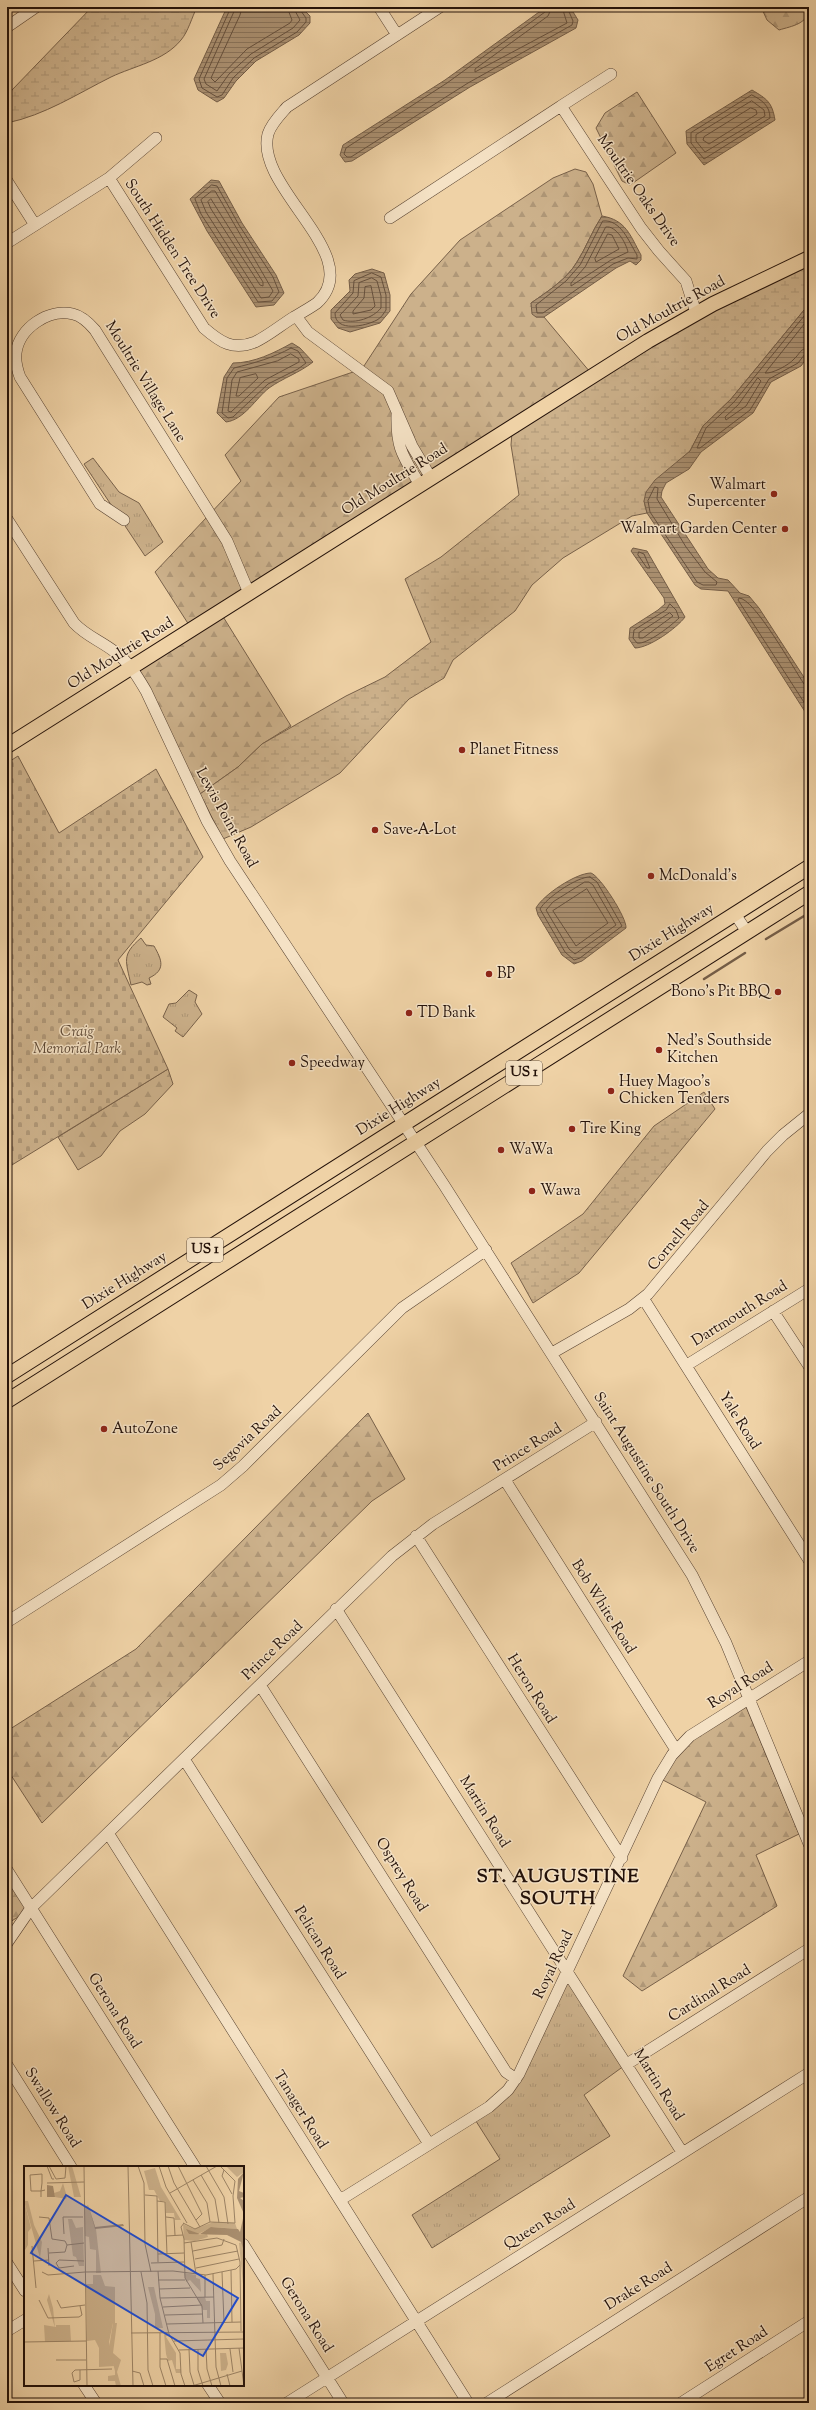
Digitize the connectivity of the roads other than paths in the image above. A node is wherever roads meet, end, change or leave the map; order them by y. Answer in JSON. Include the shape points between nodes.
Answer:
{"nodes":[{"id":1,"x":36,"y":7,"type":"edge"},
{"id":2,"x":379,"y":7,"type":"edge"},
{"id":3,"x":440,"y":7,"type":"edge"},
{"id":4,"x":7,"y":27,"type":"edge"},
{"id":5,"x":398,"y":35,"type":"junction"},
{"id":6,"x":611,"y":74,"type":"dead end"},
{"id":7,"x":561,"y":106,"type":"junction"},
{"id":8,"x":156,"y":138,"type":"dead end"},
{"id":9,"x":109,"y":178,"type":"junction"},
{"id":10,"x":7,"y":181,"type":"edge"},
{"id":11,"x":390,"y":218,"type":"dead end"},
{"id":12,"x":35,"y":225,"type":"junction"},
{"id":13,"x":7,"y":243,"type":"edge"},
{"id":14,"x":809,"y":258,"type":"edge"},
{"id":15,"x":696,"y":313,"type":"junction"},
{"id":16,"x":296,"y":316,"type":"junction"},
{"id":17,"x":426,"y":481,"type":"junction"},
{"id":18,"x":7,"y":519,"type":"edge"},
{"id":19,"x":124,"y":520,"type":"dead end"},
{"id":20,"x":249,"y":593,"type":"junction"},
{"id":21,"x":131,"y":668,"type":"junction"},
{"id":22,"x":7,"y":746,"type":"edge"},
{"id":23,"x":809,"y":867,"type":"edge"},
{"id":24,"x":809,"y":893,"type":"edge"},
{"id":25,"x":735,"y":914,"type":"junction"},
{"id":26,"x":747,"y":932,"type":"junction"},
{"id":27,"x":809,"y":1114,"type":"edge"},
{"id":28,"x":403,"y":1124,"type":"junction"},
{"id":29,"x":415,"y":1142,"type":"junction"},
{"id":30,"x":486,"y":1250,"type":"junction"},
{"id":31,"x":809,"y":1289,"type":"edge"},
{"id":32,"x":643,"y":1298,"type":"junction"},
{"id":33,"x":774,"y":1311,"type":"junction"},
{"id":34,"x":80,"y":1330,"type":"junction"},
{"id":35,"x":91,"y":1347,"type":"junction"},
{"id":36,"x":552,"y":1353,"type":"junction"},
{"id":37,"x":687,"y":1365,"type":"junction"},
{"id":38,"x":809,"y":1366,"type":"edge"},
{"id":39,"x":7,"y":1376,"type":"edge"},
{"id":40,"x":7,"y":1401,"type":"edge"},
{"id":41,"x":596,"y":1422,"type":"junction"},
{"id":42,"x":504,"y":1480,"type":"junction"},
{"id":43,"x":416,"y":1536,"type":"junction"},
{"id":44,"x":809,"y":1560,"type":"edge"},
{"id":45,"x":336,"y":1609,"type":"junction"},
{"id":46,"x":7,"y":1622,"type":"edge"},
{"id":47,"x":809,"y":1661,"type":"edge"},
{"id":48,"x":260,"y":1684,"type":"junction"},
{"id":49,"x":749,"y":1699,"type":"junction"},
{"id":50,"x":676,"y":1750,"type":"junction"},
{"id":51,"x":184,"y":1759,"type":"junction"},
{"id":52,"x":805,"y":1824,"type":"edge"},
{"id":53,"x":108,"y":1833,"type":"junction"},
{"id":54,"x":809,"y":1844,"type":"edge"},
{"id":55,"x":622,"y":1858,"type":"junction"},
{"id":56,"x":7,"y":1870,"type":"edge"},
{"id":57,"x":31,"y":1908,"type":"junction"},
{"id":58,"x":7,"y":1943,"type":"edge"},
{"id":59,"x":809,"y":1949,"type":"edge"},
{"id":60,"x":568,"y":1972,"type":"junction"},
{"id":61,"x":627,"y":2064,"type":"junction"},
{"id":62,"x":7,"y":2065,"type":"edge"},
{"id":63,"x":809,"y":2073,"type":"edge"},
{"id":64,"x":516,"y":2079,"type":"junction"},
{"id":65,"x":429,"y":2144,"type":"junction"},
{"id":66,"x":682,"y":2152,"type":"junction"},
{"id":67,"x":70,"y":2166,"type":"edge"},
{"id":68,"x":194,"y":2166,"type":"edge"},
{"id":69,"x":809,"y":2197,"type":"edge"},
{"id":70,"x":340,"y":2200,"type":"junction"},
{"id":71,"x":244,"y":2246,"type":"edge"},
{"id":72,"x":7,"y":2263,"type":"edge"},
{"id":73,"x":24,"y":2290,"type":"edge"},
{"id":74,"x":24,"y":2321,"type":"edge"},
{"id":75,"x":416,"y":2321,"type":"junction"},
{"id":76,"x":809,"y":2321,"type":"edge"},
{"id":77,"x":7,"y":2331,"type":"edge"},
{"id":78,"x":327,"y":2378,"type":"junction"},
{"id":79,"x":85,"y":2386,"type":"edge"},
{"id":80,"x":209,"y":2386,"type":"edge"},
{"id":81,"x":93,"y":2402,"type":"edge"},
{"id":82,"x":220,"y":2403,"type":"edge"},
{"id":83,"x":287,"y":2403,"type":"edge"},
{"id":84,"x":343,"y":2403,"type":"edge"},
{"id":85,"x":468,"y":2403,"type":"edge"},
{"id":86,"x":487,"y":2403,"type":"edge"},
{"id":87,"x":681,"y":2403,"type":"edge"}],
"edges":[{"from":1,"to":4,"type":"street"},
{"from":2,"to":5,"type":"street"},
{"from":3,"to":5,"type":"street","name":"South Hidden Tree Drive"},
{"from":5,"to":16,"type":"street","name":"South Hidden Tree Drive","via":[[287,107],[275,120],[268,134],[267,147],[273,170],[325,252],[331,270],[326,290],[317,302]]},
{"from":6,"to":7,"type":"street"},
{"from":7,"to":11,"type":"street"},
{"from":7,"to":15,"type":"street","name":"Moultrie Oaks Drive","via":[[650,240],[686,281]]},
{"from":8,"to":9,"type":"street"},
{"from":9,"to":12,"type":"street"},
{"from":9,"to":16,"type":"street","name":"South Hidden Tree Drive","via":[[204,328],[221,342],[242,347],[257,341]]},
{"from":10,"to":12,"type":"street"},
{"from":12,"to":13,"type":"street"},
{"from":14,"to":15,"type":"main road","name":"Old Moultrie Road"},
{"from":15,"to":17,"type":"main road","name":"Old Moultrie Road"},
{"from":16,"to":17,"type":"street","via":[[308,332],[388,391],[397,413],[396,437],[401,453]]},
{"from":17,"to":20,"type":"main road","name":"Old Moultrie Road"},
{"from":18,"to":21,"type":"street","name":"Lewis Point Road","via":[[74,623],[88,636],[115,652]]},
{"from":19,"to":20,"type":"street","name":"Moultrie Village Lane","via":[[100,504],[20,377],[16,364],[18,342],[34,324],[47,316],[60,313],[74,314],[86,320],[95,330],[227,541]]},
{"from":20,"to":21,"type":"main road","name":"Old Moultrie Road"},
{"from":21,"to":22,"type":"main road","name":"Old Moultrie Road"},
{"from":21,"to":28,"type":"street","name":"Lewis Point Road","via":[[146,691],[207,821],[230,861]]},
{"from":23,"to":25,"type":"main road","name":"Dixie Highway","number":"US 1"},
{"from":24,"to":26,"type":"main road","number":"US 1"},
{"from":25,"to":26,"type":"street"},
{"from":25,"to":28,"type":"main road","name":"Dixie Highway","number":"US 1"},
{"from":26,"to":29,"type":"main road","number":"US 1"},
{"from":27,"to":32,"type":"street","name":"Cornell Road","via":[[767,1151],[660,1283]]},
{"from":28,"to":29,"type":"street","name":"Lewis Point Road"},
{"from":28,"to":34,"type":"main road","name":"Dixie Highway","number":"US 1"},
{"from":29,"to":30,"type":"street","name":"Saint Augustine South Drive"},
{"from":29,"to":35,"type":"main road","number":"US 1"},
{"from":30,"to":36,"type":"street","name":"Saint Augustine South Drive"},
{"from":30,"to":46,"type":"street","name":"Segovia Road","via":[[402,1308],[243,1466],[220,1485]]},
{"from":31,"to":33,"type":"street","name":"Dartmouth Road"},
{"from":32,"to":36,"type":"street","name":"Cornell Road"},
{"from":32,"to":37,"type":"street","name":"Yale Road"},
{"from":33,"to":37,"type":"street","name":"Dartmouth Road"},
{"from":33,"to":38,"type":"street"},
{"from":34,"to":35,"type":"main road"},
{"from":34,"to":39,"type":"main road","name":"Dixie Highway","number":"US 1"},
{"from":35,"to":40,"type":"main road","number":"US 1"},
{"from":36,"to":41,"type":"street","name":"Saint Augustine South Drive"},
{"from":37,"to":44,"type":"street","name":"Yale Road"},
{"from":41,"to":42,"type":"street","name":"Prince Road"},
{"from":41,"to":49,"type":"street","name":"Saint Augustine South Drive","via":[[692,1575],[726,1643]]},
{"from":42,"to":43,"type":"street","name":"Prince Road"},
{"from":42,"to":50,"type":"street","name":"Bob White Road"},
{"from":43,"to":45,"type":"street","name":"Prince Road"},
{"from":43,"to":55,"type":"street","name":"Heron Road"},
{"from":45,"to":48,"type":"street","name":"Prince Road"},
{"from":45,"to":60,"type":"street","name":"Martin Road"},
{"from":47,"to":49,"type":"street","name":"Royal Road"},
{"from":48,"to":51,"type":"street","name":"Prince Road"},
{"from":48,"to":64,"type":"street","name":"Osprey Road","via":[[506,2072]]},
{"from":49,"to":50,"type":"street","name":"Royal Road","via":[[696,1731]]},
{"from":49,"to":52,"type":"street","name":"Saint Augustine South Drive"},
{"from":50,"to":55,"type":"street","name":"Royal Road","via":[[662,1770]]},
{"from":51,"to":53,"type":"street","name":"Prince Road"},
{"from":51,"to":65,"type":"street","name":"Pelican Road"},
{"from":52,"to":54,"type":"street","name":"Saint Augustine South Drive"},
{"from":53,"to":57,"type":"street","name":"Prince Road"},
{"from":53,"to":70,"type":"street","name":"Tanager Road"},
{"from":55,"to":60,"type":"street","name":"Royal Road"},
{"from":56,"to":57,"type":"street","name":"Gerona Road"},
{"from":57,"to":58,"type":"street","name":"Prince Road"},
{"from":57,"to":68,"type":"street","name":"Gerona Road"},
{"from":59,"to":61,"type":"street","name":"Cardinal Road"},
{"from":60,"to":61,"type":"street","name":"Martin Road"},
{"from":60,"to":64,"type":"street","name":"Royal Road"},
{"from":61,"to":66,"type":"street","name":"Martin Road"},
{"from":62,"to":67,"type":"street","name":"Swallow Road"},
{"from":63,"to":66,"type":"street","name":"Queen Road"},
{"from":64,"to":65,"type":"street","name":"Royal Road","via":[[489,2107]]},
{"from":65,"to":70,"type":"street","name":"Royal Road"},
{"from":66,"to":75,"type":"street","name":"Queen Road"},
{"from":69,"to":86,"type":"street","name":"Drake Road"},
{"from":70,"to":75,"type":"street","name":"Tanager Road"},
{"from":71,"to":78,"type":"street","name":"Gerona Road"},
{"from":72,"to":73,"type":"street"},
{"from":74,"to":77,"type":"street"},
{"from":75,"to":78,"type":"street","name":"Queen Road"},
{"from":75,"to":85,"type":"street","name":"Tanager Road"},
{"from":76,"to":87,"type":"street","name":"Egret Road"},
{"from":78,"to":83,"type":"street","name":"Queen Road"},
{"from":78,"to":84,"type":"street","name":"Gerona Road"},
{"from":79,"to":81,"type":"street"},
{"from":80,"to":82,"type":"street"}]}
